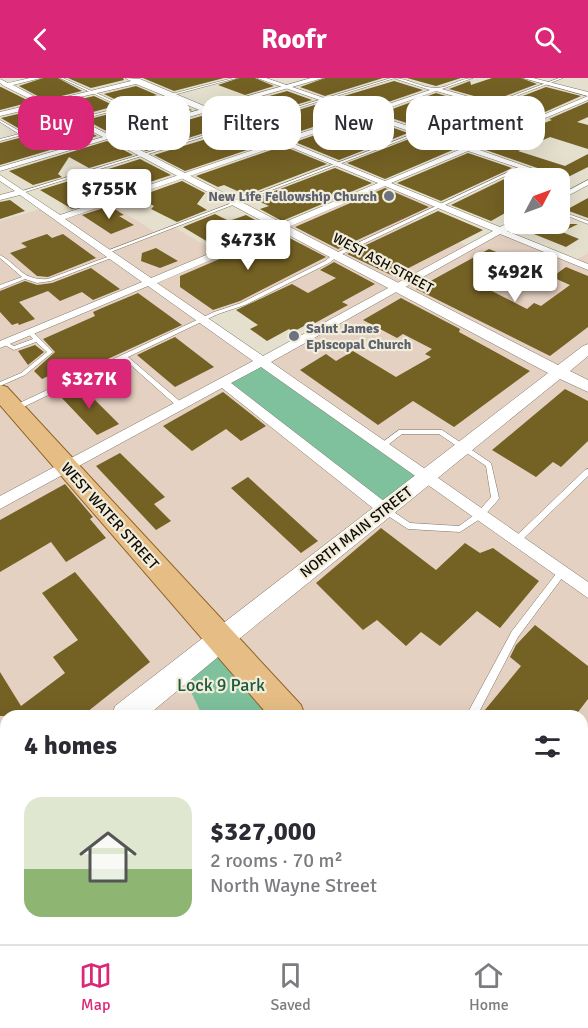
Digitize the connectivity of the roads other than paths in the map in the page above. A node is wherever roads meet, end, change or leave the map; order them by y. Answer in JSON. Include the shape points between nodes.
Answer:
{"nodes":[{"id":1,"x":38,"y":78,"type":"edge"},
{"id":2,"x":61,"y":78,"type":"edge"},
{"id":3,"x":128,"y":78,"type":"edge"},
{"id":4,"x":152,"y":78,"type":"edge"},
{"id":5,"x":236,"y":78,"type":"edge"},
{"id":6,"x":260,"y":78,"type":"edge"},
{"id":7,"x":319,"y":78,"type":"edge"},
{"id":8,"x":395,"y":78,"type":"edge"},
{"id":9,"x":471,"y":78,"type":"edge"},
{"id":10,"x":482,"y":78,"type":"edge"},
{"id":11,"x":526,"y":78,"type":"edge"},
{"id":12,"x":562,"y":78,"type":"edge"},
{"id":13,"x":0,"y":81,"type":"edge"},
{"id":14,"x":137,"y":82,"type":"junction"},
{"id":15,"x":548,"y":84,"type":"junction"},
{"id":16,"x":8,"y":85,"type":"junction"},
{"id":17,"x":0,"y":87,"type":"edge"},
{"id":18,"x":287,"y":87,"type":"junction"},
{"id":19,"x":439,"y":90,"type":"junction"},
{"id":20,"x":93,"y":92,"type":"junction"},
{"id":21,"x":588,"y":93,"type":"edge"},
{"id":22,"x":171,"y":95,"type":"junction"},
{"id":23,"x":29,"y":96,"type":"edge"},
{"id":24,"x":77,"y":96,"type":"edge"},
{"id":25,"x":167,"y":96,"type":"edge"},
{"id":26,"x":255,"y":96,"type":"edge"},
{"id":27,"x":313,"y":96,"type":"edge"},
{"id":28,"x":337,"y":96,"type":"edge"},
{"id":29,"x":459,"y":96,"type":"edge"},
{"id":30,"x":515,"y":96,"type":"edge"},
{"id":31,"x":106,"y":98,"type":"edge"},
{"id":32,"x":588,"y":98,"type":"edge"},
{"id":33,"x":394,"y":107,"type":"edge"},
{"id":34,"x":202,"y":108,"type":"edge"},
{"id":35,"x":18,"y":110,"type":"edge"},
{"id":36,"x":0,"y":114,"type":"edge"},
{"id":37,"x":545,"y":116,"type":"edge"},
{"id":38,"x":0,"y":121,"type":"edge"},
{"id":39,"x":18,"y":132,"type":"edge"},
{"id":40,"x":18,"y":135,"type":"edge"},
{"id":41,"x":202,"y":137,"type":"edge"},
{"id":42,"x":406,"y":137,"type":"edge"},
{"id":43,"x":106,"y":138,"type":"edge"},
{"id":44,"x":0,"y":140,"type":"edge"},
{"id":45,"x":301,"y":149,"type":"edge"},
{"id":46,"x":133,"y":150,"type":"edge"},
{"id":47,"x":257,"y":150,"type":"edge"},
{"id":48,"x":466,"y":150,"type":"edge"},
{"id":49,"x":471,"y":150,"type":"edge"},
{"id":50,"x":142,"y":155,"type":"junction"},
{"id":51,"x":337,"y":164,"type":"junction"},
{"id":52,"x":522,"y":167,"type":"junction"},
{"id":53,"x":525,"y":168,"type":"edge"},
{"id":54,"x":0,"y":169,"type":"edge"},
{"id":55,"x":183,"y":176,"type":"junction"},
{"id":56,"x":0,"y":177,"type":"edge"},
{"id":57,"x":588,"y":182,"type":"edge"},
{"id":58,"x":385,"y":183,"type":"junction"},
{"id":59,"x":570,"y":183,"type":"edge"},
{"id":60,"x":579,"y":186,"type":"junction"},
{"id":61,"x":588,"y":190,"type":"edge"},
{"id":62,"x":21,"y":192,"type":"junction"},
{"id":63,"x":570,"y":192,"type":"edge"},
{"id":64,"x":0,"y":198,"type":"edge"},
{"id":65,"x":233,"y":202,"type":"junction"},
{"id":66,"x":439,"y":206,"type":"junction"},
{"id":67,"x":570,"y":216,"type":"edge"},
{"id":68,"x":59,"y":218,"type":"junction"},
{"id":69,"x":588,"y":222,"type":"edge"},
{"id":70,"x":281,"y":227,"type":"junction"},
{"id":71,"x":504,"y":228,"type":"edge"},
{"id":72,"x":499,"y":231,"type":"junction"},
{"id":73,"x":109,"y":254,"type":"junction"},
{"id":74,"x":336,"y":255,"type":"junction"},
{"id":75,"x":0,"y":256,"type":"edge"},
{"id":76,"x":588,"y":267,"type":"edge"},
{"id":77,"x":26,"y":277,"type":"junction"},
{"id":78,"x":148,"y":283,"type":"junction"},
{"id":79,"x":0,"y":287,"type":"edge"},
{"id":80,"x":398,"y":288,"type":"junction"},
{"id":81,"x":201,"y":320,"type":"junction"},
{"id":82,"x":34,"y":336,"type":"junction"},
{"id":83,"x":2,"y":344,"type":"edge"},
{"id":84,"x":588,"y":349,"type":"edge"},
{"id":85,"x":124,"y":356,"type":"junction"},
{"id":86,"x":262,"y":362,"type":"junction"},
{"id":87,"x":560,"y":372,"type":"junction"},
{"id":88,"x":223,"y":382,"type":"junction"},
{"id":89,"x":0,"y":384,"type":"edge"},
{"id":90,"x":588,"y":387,"type":"edge"},
{"id":91,"x":7,"y":400,"type":"edge"},
{"id":92,"x":181,"y":405,"type":"junction"},
{"id":93,"x":382,"y":446,"type":"junction"},
{"id":94,"x":464,"y":447,"type":"junction"},
{"id":95,"x":66,"y":468,"type":"junction"},
{"id":96,"x":588,"y":472,"type":"edge"},
{"id":97,"x":426,"y":476,"type":"junction"},
{"id":98,"x":0,"y":504,"type":"edge"},
{"id":99,"x":384,"y":509,"type":"junction"},
{"id":100,"x":480,"y":515,"type":"junction"},
{"id":101,"x":517,"y":540,"type":"junction"},
{"id":102,"x":562,"y":572,"type":"junction"},
{"id":103,"x":588,"y":591,"type":"edge"},
{"id":104,"x":221,"y":639,"type":"junction"},
{"id":105,"x":132,"y":710,"type":"edge"},
{"id":106,"x":285,"y":710,"type":"edge"},
{"id":107,"x":474,"y":710,"type":"edge"}],
"edges":[{"from":1,"to":16,"type":"street"},
{"from":2,"to":20,"type":"lane"},
{"from":3,"to":14,"type":"street"},
{"from":4,"to":14,"type":"street"},
{"from":5,"to":22,"type":"lane"},
{"from":6,"to":18,"type":"street"},
{"from":7,"to":18,"type":"street"},
{"from":8,"to":19,"type":"street"},
{"from":8,"to":28,"type":"lane"},
{"from":9,"to":19,"type":"street"},
{"from":10,"to":19,"type":"street"},
{"from":11,"to":15,"type":"street"},
{"from":12,"to":15,"type":"lane"},
{"from":13,"to":16,"type":"street","name":"WEST ASH STREET"},
{"from":14,"to":20,"type":"street"},
{"from":14,"to":22,"type":"street"},
{"from":15,"to":21,"type":"street"},
{"from":15,"to":30,"type":"lane"},
{"from":16,"to":17,"type":"street"},
{"from":16,"to":23,"type":"street","name":"WEST ASH STREET"},
{"from":18,"to":26,"type":"street"},
{"from":18,"to":27,"type":"street"},
{"from":19,"to":29,"type":"street"},
{"from":19,"to":33,"type":"street"},
{"from":20,"to":24,"type":"street"},
{"from":20,"to":31,"type":"lane"},
{"from":22,"to":25,"type":"lane"},
{"from":22,"to":34,"type":"street"},
{"from":32,"to":37,"type":"street"},
{"from":35,"to":36,"type":"street"},
{"from":38,"to":39,"type":"lane"},
{"from":40,"to":44,"type":"lane"},
{"from":41,"to":50,"type":"lane"},
{"from":42,"to":51,"type":"lane"},
{"from":43,"to":54,"type":"street"},
{"from":45,"to":51,"type":"street"},
{"from":46,"to":50,"type":"street","name":"WEST ASH STREET"},
{"from":47,"to":55,"type":"street"},
{"from":48,"to":58,"type":"street"},
{"from":49,"to":52,"type":"street"},
{"from":50,"to":55,"type":"street","name":"WEST ASH STREET"},
{"from":50,"to":62,"type":"lane"},
{"from":51,"to":58,"type":"street"},
{"from":51,"to":65,"type":"lane"},
{"from":52,"to":53,"type":"street"},
{"from":52,"to":66,"type":"lane"},
{"from":55,"to":65,"type":"street","name":"WEST ASH STREET"},
{"from":55,"to":68,"type":"street"},
{"from":56,"to":62,"type":"street"},
{"from":57,"to":60,"type":"street"},
{"from":58,"to":66,"type":"street"},
{"from":58,"to":70,"type":"street"},
{"from":59,"to":60,"type":"street"},
{"from":60,"to":61,"type":"street"},
{"from":60,"to":63,"type":"street"},
{"from":62,"to":64,"type":"street"},
{"from":62,"to":68,"type":"street"},
{"from":65,"to":70,"type":"street","name":"WEST ASH STREET"},
{"from":65,"to":73,"type":"lane"},
{"from":66,"to":72,"type":"street"},
{"from":66,"to":74,"type":"lane"},
{"from":67,"to":69,"type":"lane"},
{"from":68,"to":73,"type":"street"},
{"from":70,"to":74,"type":"street","name":"WEST ASH STREET"},
{"from":70,"to":78,"type":"street"},
{"from":71,"to":72,"type":"street"},
{"from":72,"to":76,"type":"street"},
{"from":72,"to":80,"type":"street"},
{"from":73,"to":77,"type":"lane","via":[[49,280]]},
{"from":73,"to":78,"type":"street"},
{"from":74,"to":80,"type":"street","name":"WEST ASH STREET"},
{"from":74,"to":81,"type":"lane","via":[[243,304]]},
{"from":75,"to":77,"type":"lane"},
{"from":77,"to":79,"type":"lane"},
{"from":78,"to":81,"type":"street"},
{"from":78,"to":82,"type":"street"},
{"from":80,"to":86,"type":"street"},
{"from":80,"to":87,"type":"street","name":"WEST ASH STREET"},
{"from":81,"to":85,"type":"lane"},
{"from":81,"to":86,"type":"street"},
{"from":82,"to":83,"type":"street"},
{"from":82,"to":89,"type":"lane","via":[[50,352],[23,374]]},
{"from":84,"to":87,"type":"street","name":"NORTH MAIN STREET"},
{"from":85,"to":91,"type":"lane"},
{"from":85,"to":92,"type":"lane"},
{"from":86,"to":88,"type":"street"},
{"from":86,"to":93,"type":"street"},
{"from":87,"to":90,"type":"street","name":"WEST ASH STREET"},
{"from":87,"to":94,"type":"street","name":"NORTH MAIN STREET"},
{"from":88,"to":92,"type":"street"},
{"from":88,"to":99,"type":"street"},
{"from":91,"to":95,"type":"main road","name":"WEST WATER STREET"},
{"from":92,"to":95,"type":"street"},
{"from":93,"to":94,"type":"lane","via":[[401,432],[440,432]]},
{"from":93,"to":97,"type":"street"},
{"from":94,"to":97,"type":"street","name":"NORTH MAIN STREET"},
{"from":94,"to":100,"type":"lane","via":[[489,465],[495,498]]},
{"from":95,"to":98,"type":"street"},
{"from":95,"to":104,"type":"main road","name":"WEST WATER STREET"},
{"from":96,"to":101,"type":"lane"},
{"from":97,"to":99,"type":"street","name":"NORTH MAIN STREET"},
{"from":97,"to":100,"type":"street"},
{"from":99,"to":100,"type":"lane","via":[[408,525],[460,529]]},
{"from":99,"to":104,"type":"street","name":"NORTH MAIN STREET"},
{"from":100,"to":101,"type":"street"},
{"from":101,"to":102,"type":"street"},
{"from":102,"to":103,"type":"street"},
{"from":102,"to":107,"type":"lane","via":[[515,634]]},
{"from":104,"to":105,"type":"main road","name":"NORTH MAIN STREET"},
{"from":104,"to":106,"type":"main road","name":"WEST WATER STREET"}]}
